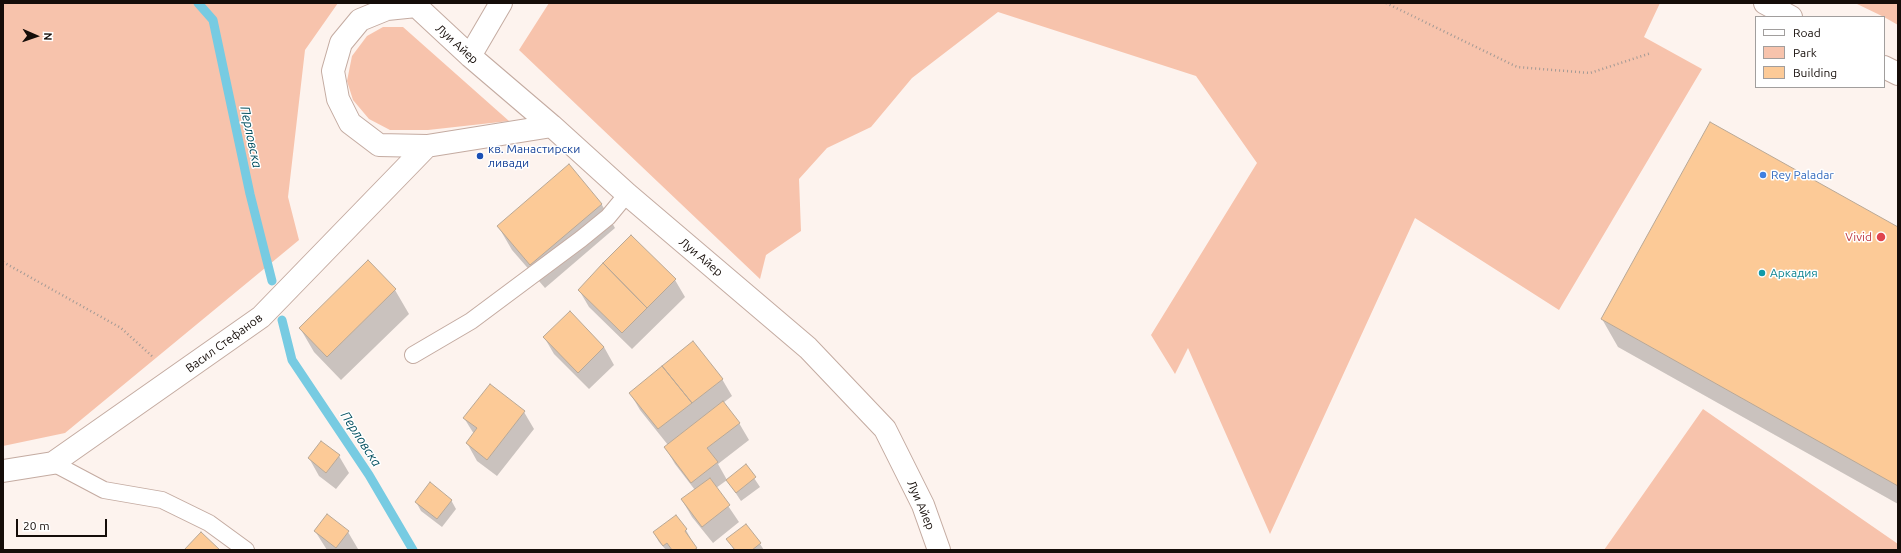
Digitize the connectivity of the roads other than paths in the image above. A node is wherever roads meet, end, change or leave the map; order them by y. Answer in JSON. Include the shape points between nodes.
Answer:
{"nodes":[{"id":1,"x":501,"y":3,"type":"edge"},
{"id":2,"x":1765,"y":3,"type":"edge"},
{"id":3,"x":415,"y":5,"type":"edge"},
{"id":4,"x":1789,"y":16,"type":"edge"},
{"id":5,"x":470,"y":56,"type":"junction"},
{"id":6,"x":1885,"y":68,"type":"edge"},
{"id":7,"x":1898,"y":74,"type":"edge"},
{"id":8,"x":552,"y":126,"type":"junction"},
{"id":9,"x":427,"y":146,"type":"junction"},
{"id":10,"x":627,"y":194,"type":"junction"},
{"id":11,"x":413,"y":355,"type":"dead end"},
{"id":12,"x":53,"y":463,"type":"junction"},
{"id":13,"x":3,"y":472,"type":"edge"},
{"id":14,"x":246,"y":550,"type":"edge"},
{"id":15,"x":939,"y":550,"type":"edge"}],
"edges":[{"from":1,"to":5,"type":"street"},
{"from":2,"to":4,"type":"street"},
{"from":3,"to":5,"type":"street","name":"Луи Айер"},
{"from":3,"to":9,"type":"street","via":[[387,9],[360,20],[341,43],[334,71],[338,99],[350,123],[379,145]]},
{"from":5,"to":8,"type":"street","name":"Луи Айер"},
{"from":6,"to":7,"type":"street"},
{"from":8,"to":9,"type":"street"},
{"from":8,"to":10,"type":"street","name":"Луи Айер"},
{"from":9,"to":12,"type":"street","name":"Васил Стефанов","via":[[261,317]]},
{"from":10,"to":11,"type":"lane","via":[[608,217],[576,244],[471,321]]},
{"from":10,"to":15,"type":"street","name":"Луи Айер","via":[[808,348],[885,429],[922,505]]},
{"from":12,"to":13,"type":"street","name":"Васил Стефанов"},
{"from":12,"to":14,"type":"lane","via":[[104,490],[162,500],[209,523]]}]}
